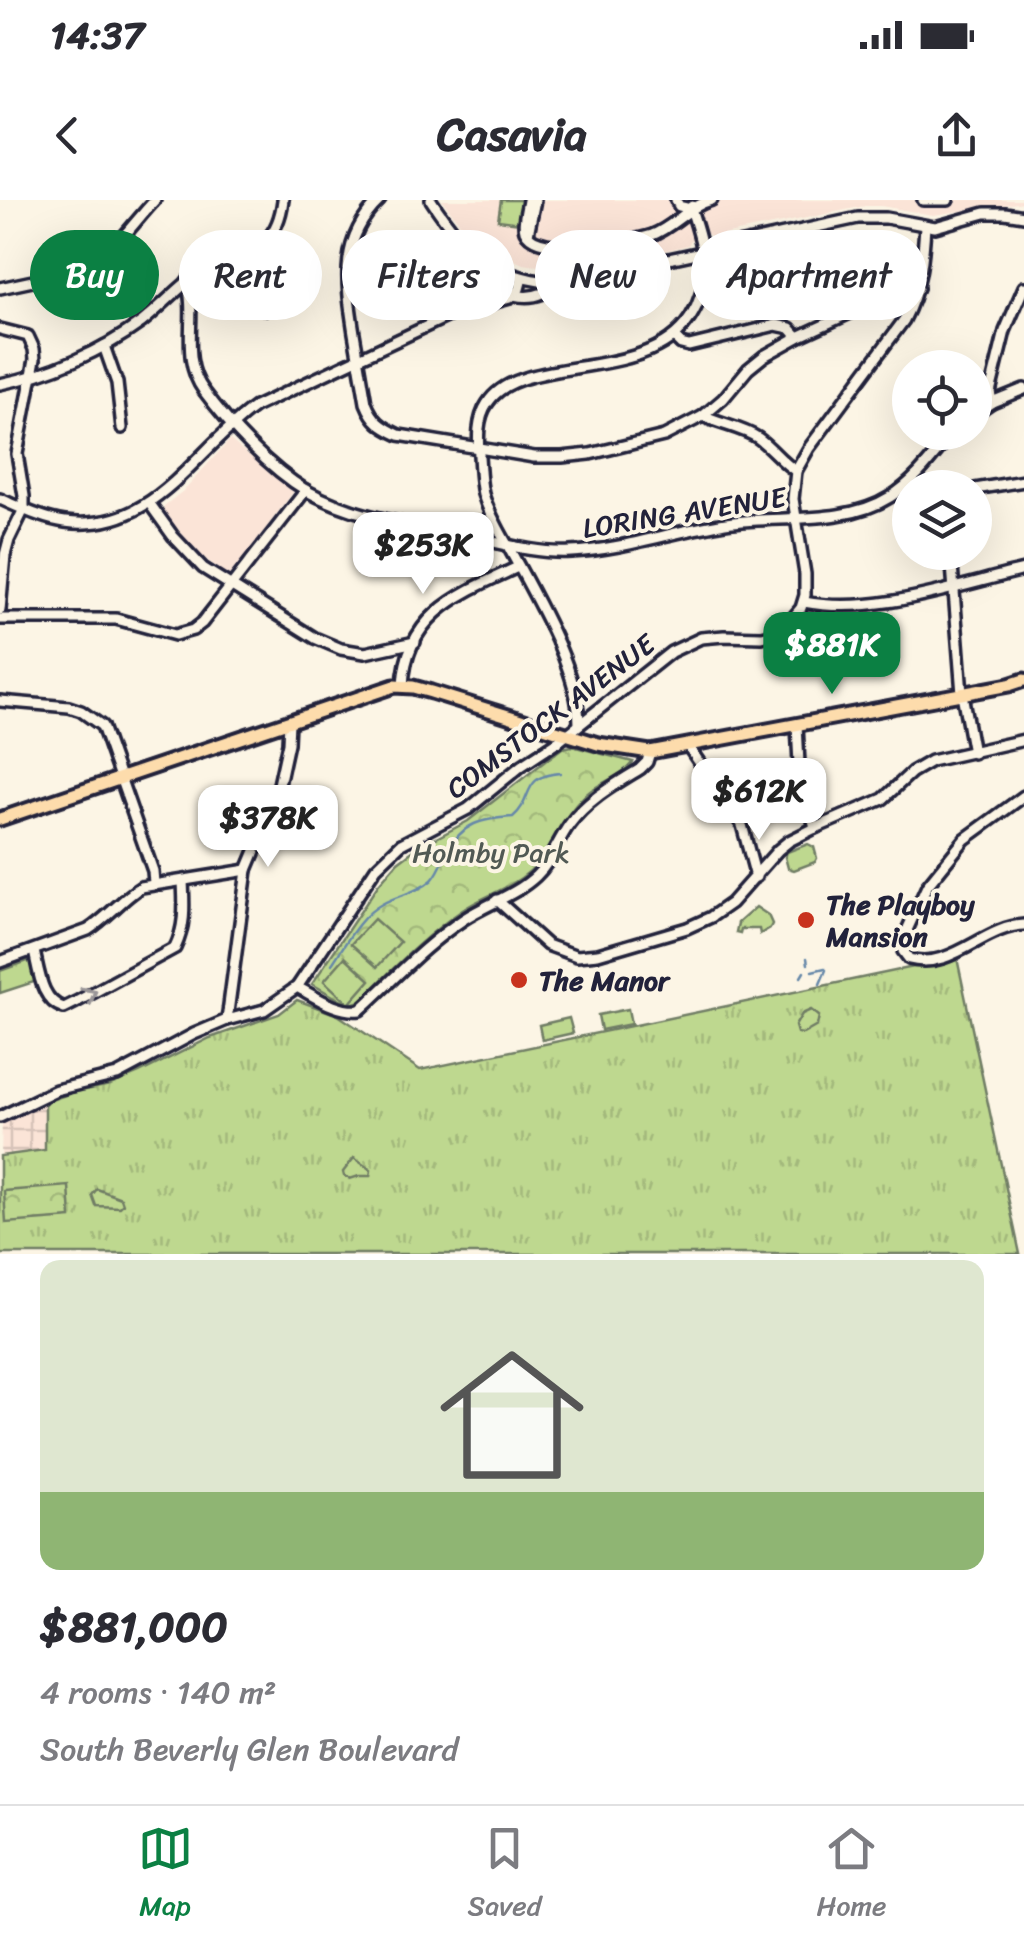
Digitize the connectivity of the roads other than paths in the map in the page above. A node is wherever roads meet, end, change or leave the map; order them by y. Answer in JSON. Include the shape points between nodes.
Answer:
{"nodes":[{"id":1,"x":155,"y":200,"type":"edge"},
{"id":2,"x":283,"y":200,"type":"edge"},
{"id":3,"x":380,"y":200,"type":"edge"},
{"id":4,"x":430,"y":200,"type":"edge"},
{"id":5,"x":532,"y":200,"type":"edge"},
{"id":6,"x":676,"y":200,"type":"edge"},
{"id":7,"x":712,"y":200,"type":"edge"},
{"id":8,"x":923,"y":200,"type":"edge"},
{"id":9,"x":948,"y":200,"type":"edge"},
{"id":10,"x":693,"y":204,"type":"edge"},
{"id":11,"x":1024,"y":216,"type":"edge"},
{"id":12,"x":925,"y":226,"type":"junction"},
{"id":13,"x":272,"y":230,"type":"edge"},
{"id":14,"x":699,"y":230,"type":"edge"},
{"id":15,"x":804,"y":230,"type":"edge"},
{"id":16,"x":925,"y":230,"type":"edge"},
{"id":17,"x":522,"y":278,"type":"junction"},
{"id":18,"x":535,"y":280,"type":"edge"},
{"id":19,"x":1024,"y":287,"type":"edge"},
{"id":20,"x":0,"y":288,"type":"edge"},
{"id":21,"x":179,"y":289,"type":"edge"},
{"id":22,"x":515,"y":294,"type":"edge"},
{"id":23,"x":691,"y":316,"type":"edge"},
{"id":24,"x":190,"y":320,"type":"edge"},
{"id":25,"x":441,"y":320,"type":"edge"},
{"id":26,"x":835,"y":320,"type":"edge"},
{"id":27,"x":904,"y":320,"type":"edge"},
{"id":28,"x":0,"y":329,"type":"edge"},
{"id":29,"x":674,"y":337,"type":"junction"},
{"id":30,"x":798,"y":337,"type":"junction"},
{"id":31,"x":104,"y":346,"type":"junction"},
{"id":32,"x":358,"y":358,"type":"junction"},
{"id":33,"x":30,"y":377,"type":"junction"},
{"id":34,"x":0,"y":384,"type":"edge"},
{"id":35,"x":992,"y":384,"type":"edge"},
{"id":36,"x":1024,"y":389,"type":"edge"},
{"id":37,"x":992,"y":402,"type":"edge"},
{"id":38,"x":703,"y":416,"type":"junction"},
{"id":39,"x":232,"y":424,"type":"junction"},
{"id":40,"x":122,"y":428,"type":"dead end"},
{"id":41,"x":478,"y":448,"type":"junction"},
{"id":42,"x":938,"y":450,"type":"edge"},
{"id":43,"x":922,"y":470,"type":"edge"},
{"id":44,"x":796,"y":472,"type":"junction"},
{"id":45,"x":1024,"y":481,"type":"edge"},
{"id":46,"x":992,"y":486,"type":"edge"},
{"id":47,"x":306,"y":490,"type":"junction"},
{"id":48,"x":892,"y":496,"type":"edge"},
{"id":49,"x":0,"y":499,"type":"edge"},
{"id":50,"x":150,"y":504,"type":"junction"},
{"id":51,"x":24,"y":509,"type":"junction"},
{"id":52,"x":795,"y":517,"type":"junction"},
{"id":53,"x":507,"y":545,"type":"junction"},
{"id":54,"x":518,"y":567,"type":"junction"},
{"id":55,"x":953,"y":570,"type":"edge"},
{"id":56,"x":1024,"y":570,"type":"edge"},
{"id":57,"x":231,"y":586,"type":"junction"},
{"id":58,"x":954,"y":587,"type":"junction"},
{"id":59,"x":804,"y":602,"type":"junction"},
{"id":60,"x":0,"y":610,"type":"edge"},
{"id":61,"x":0,"y":618,"type":"edge"},
{"id":62,"x":414,"y":642,"type":"junction"},
{"id":63,"x":1024,"y":680,"type":"edge"},
{"id":64,"x":404,"y":686,"type":"junction"},
{"id":65,"x":962,"y":694,"type":"junction"},
{"id":66,"x":0,"y":701,"type":"edge"},
{"id":67,"x":288,"y":722,"type":"junction"},
{"id":68,"x":579,"y":724,"type":"junction"},
{"id":69,"x":797,"y":725,"type":"junction"},
{"id":70,"x":566,"y":734,"type":"junction"},
{"id":71,"x":1024,"y":740,"type":"edge"},
{"id":72,"x":688,"y":746,"type":"junction"},
{"id":73,"x":650,"y":752,"type":"junction"},
{"id":74,"x":973,"y":753,"type":"junction"},
{"id":75,"x":121,"y":778,"type":"junction"},
{"id":76,"x":1024,"y":796,"type":"edge"},
{"id":77,"x":0,"y":819,"type":"edge"},
{"id":78,"x":815,"y":828,"type":"junction"},
{"id":79,"x":248,"y":870,"type":"junction"},
{"id":80,"x":756,"y":877,"type":"junction"},
{"id":81,"x":183,"y":880,"type":"junction"},
{"id":82,"x":154,"y":883,"type":"junction"},
{"id":83,"x":497,"y":900,"type":"junction"},
{"id":84,"x":1024,"y":925,"type":"edge"},
{"id":85,"x":34,"y":951,"type":"junction"},
{"id":86,"x":0,"y":962,"type":"edge"},
{"id":87,"x":297,"y":988,"type":"junction"},
{"id":88,"x":227,"y":1020,"type":"junction"},
{"id":89,"x":0,"y":1116,"type":"edge"}],
"edges":[{"from":1,"to":20,"type":"street","via":[[92,266]]},
{"from":2,"to":13,"type":"street"},
{"from":3,"to":32,"type":"street","via":[[356,232],[346,272]]},
{"from":4,"to":17,"type":"street","via":[[470,250]]},
{"from":5,"to":10,"type":"street","via":[[528,234],[591,247],[653,234]]},
{"from":6,"to":10,"type":"street","via":[[679,206]]},
{"from":7,"to":10,"type":"street"},
{"from":8,"to":9,"type":"street"},
{"from":10,"to":14,"type":"street"},
{"from":11,"to":12,"type":"street","via":[[986,213]]},
{"from":12,"to":15,"type":"street","via":[[858,218]]},
{"from":12,"to":16,"type":"street"},
{"from":17,"to":18,"type":"street"},
{"from":17,"to":22,"type":"street"},
{"from":19,"to":35,"type":"street"},
{"from":21,"to":31,"type":"street"},
{"from":23,"to":29,"type":"street"},
{"from":24,"to":39,"type":"street","name":"LORING AVENUE","via":[[191,364],[202,389]]},
{"from":25,"to":32,"type":"street"},
{"from":26,"to":30,"type":"street"},
{"from":27,"to":44,"type":"street"},
{"from":28,"to":33,"type":"street","via":[[32,341]]},
{"from":29,"to":30,"type":"street","via":[[689,346],[776,325]]},
{"from":29,"to":41,"type":"street","via":[[643,354],[504,386],[485,406]]},
{"from":30,"to":38,"type":"street","via":[[748,369]]},
{"from":31,"to":33,"type":"street"},
{"from":31,"to":40,"type":"street"},
{"from":32,"to":39,"type":"street"},
{"from":32,"to":41,"type":"street","via":[[366,403],[382,427],[398,436]]},
{"from":33,"to":34,"type":"street"},
{"from":33,"to":51,"type":"street","via":[[17,454]]},
{"from":36,"to":37,"type":"street"},
{"from":38,"to":41,"type":"street","via":[[664,436],[590,454]]},
{"from":38,"to":44,"type":"street","via":[[746,431]]},
{"from":39,"to":47,"type":"street","name":"LORING AVENUE"},
{"from":39,"to":50,"type":"street"},
{"from":41,"to":53,"type":"street","via":[[483,492]]},
{"from":42,"to":43,"type":"street","name":"LORING AVENUE"},
{"from":44,"to":52,"type":"street"},
{"from":45,"to":46,"type":"street"},
{"from":47,"to":53,"type":"street","name":"LORING AVENUE","via":[[364,514]]},
{"from":47,"to":57,"type":"street"},
{"from":48,"to":52,"type":"street","name":"LORING AVENUE","via":[[839,515]]},
{"from":49,"to":51,"type":"street"},
{"from":50,"to":51,"type":"street","via":[[81,524]]},
{"from":50,"to":57,"type":"street","via":[[190,557]]},
{"from":51,"to":60,"type":"street","via":[[5,555]]},
{"from":52,"to":53,"type":"street","name":"LORING AVENUE","via":[[721,523],[594,550]]},
{"from":52,"to":59,"type":"street"},
{"from":53,"to":54,"type":"street"},
{"from":54,"to":62,"type":"street","via":[[443,604]]},
{"from":54,"to":68,"type":"street","via":[[566,664]]},
{"from":55,"to":58,"type":"street"},
{"from":56,"to":58,"type":"street"},
{"from":57,"to":61,"type":"street","via":[[202,623],[175,635],[116,620]]},
{"from":57,"to":62,"type":"street","via":[[341,649],[365,653]]},
{"from":58,"to":59,"type":"street","via":[[866,604]]},
{"from":58,"to":65,"type":"street"},
{"from":59,"to":68,"type":"street","name":"COMSTOCK AVENUE","via":[[774,634],[702,638],[671,652]]},
{"from":62,"to":64,"type":"street"},
{"from":63,"to":65,"type":"main road"},
{"from":64,"to":67,"type":"main road"},
{"from":64,"to":70,"type":"main road"},
{"from":65,"to":69,"type":"main road"},
{"from":65,"to":74,"type":"street"},
{"from":66,"to":75,"type":"street","via":[[69,707],[91,717],[106,734]]},
{"from":67,"to":75,"type":"main road"},
{"from":67,"to":79,"type":"street","via":[[278,791]]},
{"from":68,"to":70,"type":"street","name":"COMSTOCK AVENUE"},
{"from":69,"to":72,"type":"main road"},
{"from":69,"to":78,"type":"street"},
{"from":70,"to":73,"type":"main road"},
{"from":70,"to":87,"type":"street","name":"COMSTOCK AVENUE","via":[[468,810],[389,853]]},
{"from":71,"to":74,"type":"street"},
{"from":72,"to":73,"type":"main road"},
{"from":72,"to":80,"type":"street","via":[[742,825]]},
{"from":73,"to":83,"type":"street","via":[[640,769],[584,806],[534,878]]},
{"from":74,"to":78,"type":"street","via":[[931,761],[883,799]]},
{"from":75,"to":77,"type":"main road"},
{"from":75,"to":82,"type":"street"},
{"from":76,"to":84,"type":"street","via":[[975,830],[946,861],[920,897],[903,951],[924,961]]},
{"from":78,"to":80,"type":"street","via":[[778,850]]},
{"from":79,"to":81,"type":"street"},
{"from":79,"to":88,"type":"street"},
{"from":80,"to":83,"type":"street","via":[[699,924],[588,956],[548,945]]},
{"from":81,"to":82,"type":"street"},
{"from":85,"to":81,"type":"street","one_way":true,"via":[[46,996],[64,1008],[175,948],[184,917]]},
{"from":82,"to":85,"type":"street","via":[[128,894],[88,930]]},
{"from":83,"to":87,"type":"street","via":[[461,921],[360,1010]]},
{"from":85,"to":86,"type":"street"},
{"from":87,"to":88,"type":"street","name":"COMSTOCK AVENUE","via":[[264,1010]]},
{"from":88,"to":89,"type":"street","name":"COMSTOCK AVENUE","via":[[117,1075],[56,1090]]}]}
